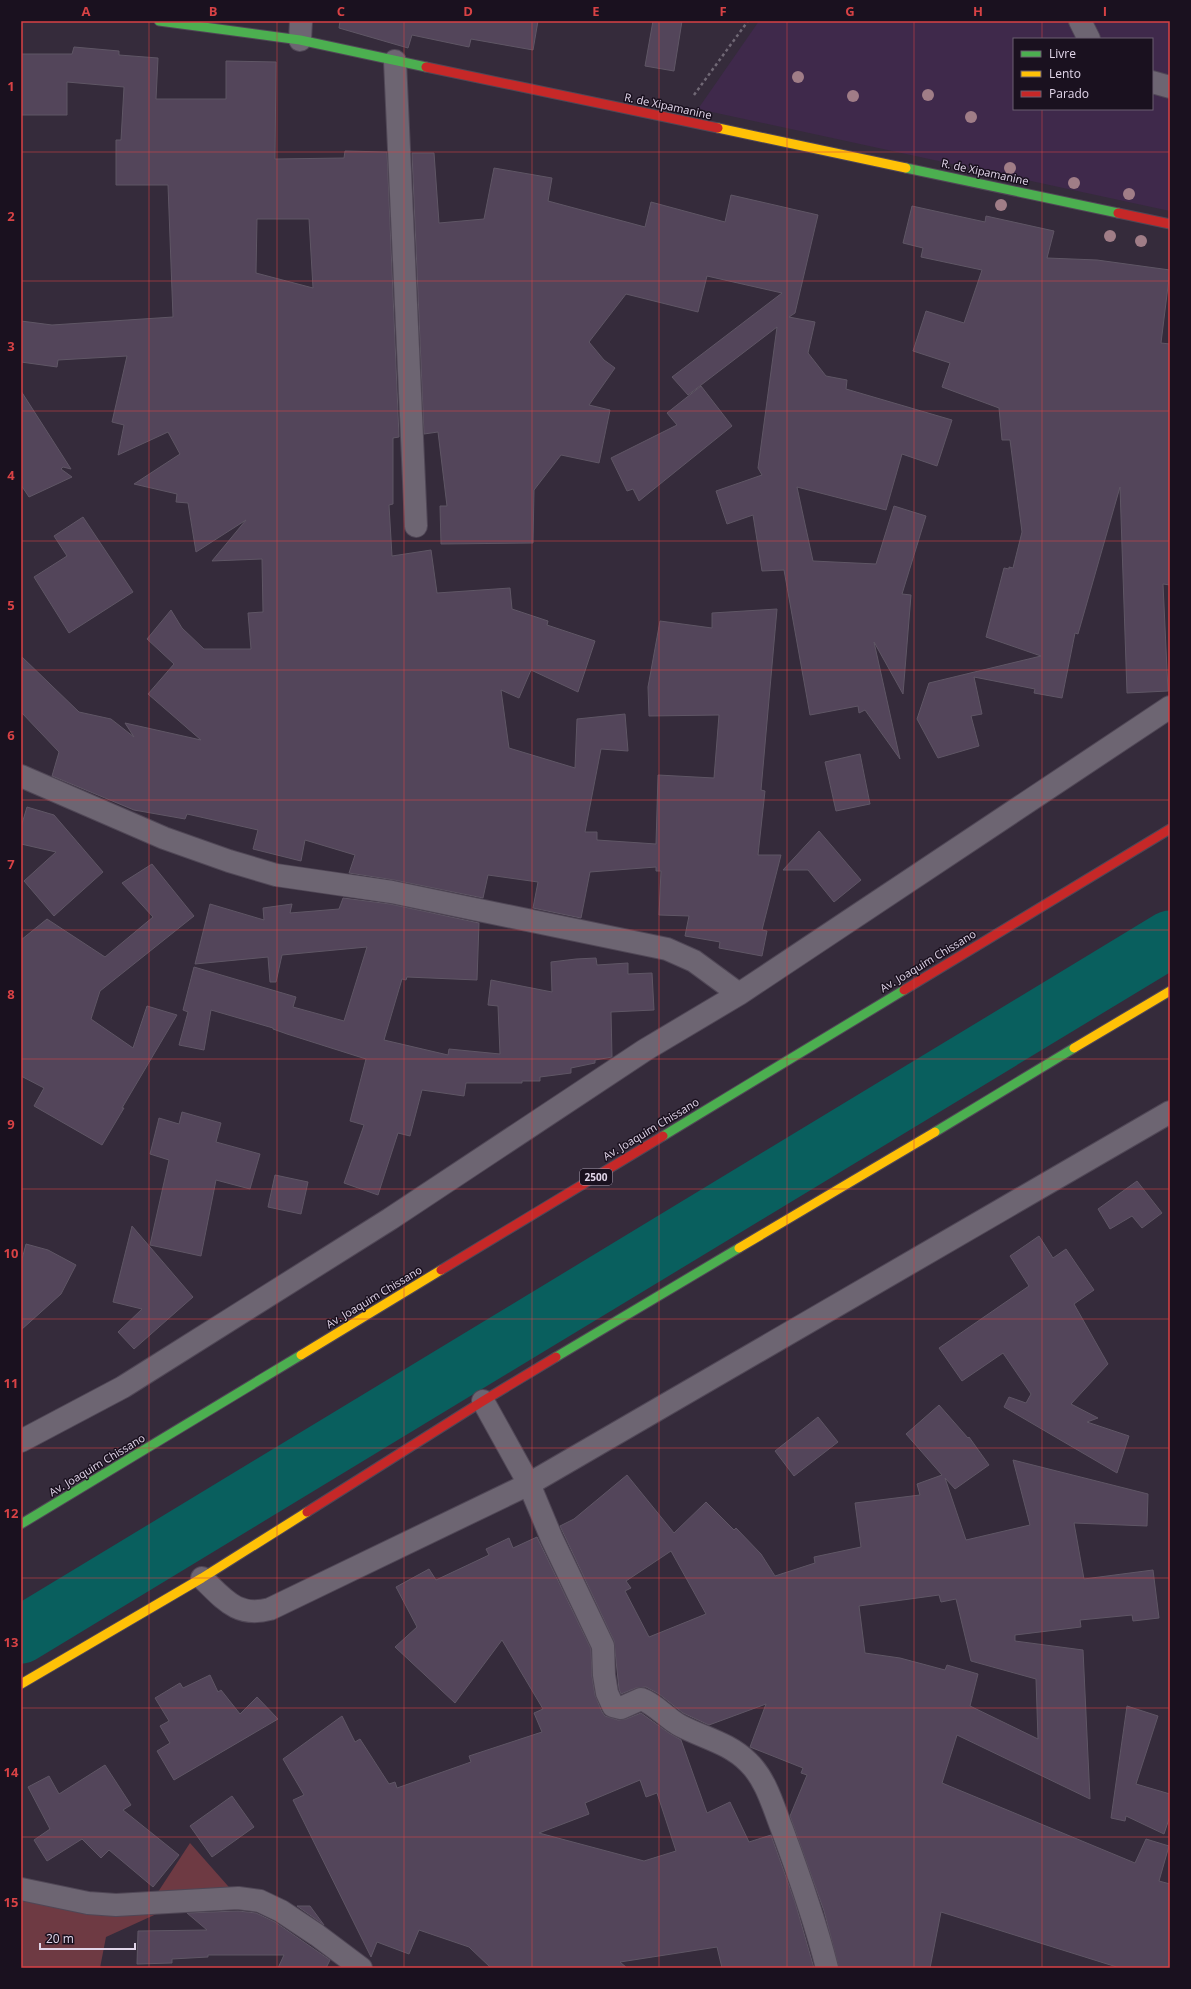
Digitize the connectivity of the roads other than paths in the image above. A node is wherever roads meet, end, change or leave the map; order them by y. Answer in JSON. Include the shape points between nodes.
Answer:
{"nodes":[{"id":1,"x":159,"y":21,"type":"edge"},
{"id":2,"x":1080,"y":21,"type":"edge"},
{"id":3,"x":300,"y":31,"type":"edge"},
{"id":4,"x":1088,"y":38,"type":"edge"},
{"id":5,"x":395,"y":61,"type":"junction"},
{"id":6,"x":1153,"y":82,"type":"edge"},
{"id":7,"x":1170,"y":87,"type":"edge"},
{"id":8,"x":1170,"y":224,"type":"edge"},
{"id":9,"x":416,"y":526,"type":"dead end"},
{"id":10,"x":1170,"y":708,"type":"edge"},
{"id":11,"x":21,"y":776,"type":"edge"},
{"id":12,"x":1170,"y":829,"type":"edge"},
{"id":13,"x":1170,"y":991,"type":"edge"},
{"id":14,"x":739,"y":994,"type":"junction"},
{"id":15,"x":1170,"y":1112,"type":"edge"},
{"id":16,"x":483,"y":1401,"type":"junction"},
{"id":17,"x":21,"y":1441,"type":"edge"},
{"id":18,"x":529,"y":1484,"type":"junction"},
{"id":19,"x":21,"y":1524,"type":"edge"},
{"id":20,"x":202,"y":1578,"type":"junction"},
{"id":21,"x":21,"y":1684,"type":"edge"},
{"id":22,"x":21,"y":1889,"type":"edge"},
{"id":23,"x":360,"y":1968,"type":"edge"},
{"id":24,"x":827,"y":1968,"type":"edge"}],
"edges":[{"from":1,"to":3,"type":"main road","name":"R. de Xipamanine"},
{"from":2,"to":4,"type":"street"},
{"from":3,"to":5,"type":"main road","name":"R. de Xipamanine"},
{"from":5,"to":8,"type":"main road","name":"R. de Xipamanine"},
{"from":5,"to":9,"type":"street"},
{"from":6,"to":7,"type":"street"},
{"from":10,"to":14,"type":"street"},
{"from":11,"to":14,"type":"street","via":[[164,838],[276,875],[392,892],[667,949],[694,961]]},
{"from":12,"to":19,"type":"main road","name":"Av. Joaquim Chissano","number":"2500"},
{"from":13,"to":16,"type":"main road"},
{"from":14,"to":17,"type":"street","via":[[645,1050],[390,1219],[122,1386]]},
{"from":15,"to":18,"type":"street"},
{"from":16,"to":18,"type":"street"},
{"from":16,"to":20,"type":"main road"},
{"from":18,"to":20,"type":"street","via":[[257,1613],[245,1612],[232,1606]]},
{"from":18,"to":24,"type":"street","via":[[603,1646],[605,1681],[613,1706],[621,1708],[641,1699],[648,1702],[679,1725],[734,1750],[758,1772],[811,1908]]},
{"from":20,"to":21,"type":"main road"},
{"from":22,"to":23,"type":"street","via":[[88,1903],[116,1905],[238,1898],[260,1901],[281,1910]]}]}
